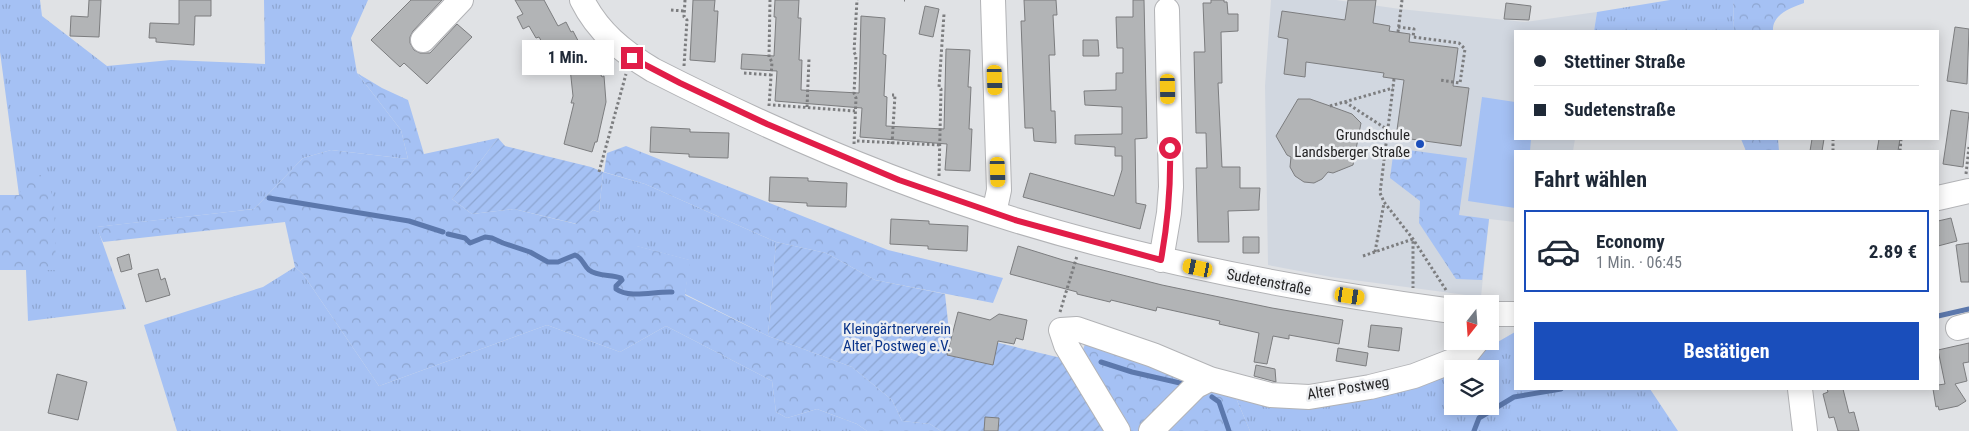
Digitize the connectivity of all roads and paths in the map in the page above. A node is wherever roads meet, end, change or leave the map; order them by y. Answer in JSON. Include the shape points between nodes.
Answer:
{"nodes":[{"id":1,"x":461,"y":0,"type":"edge"},
{"id":2,"x":582,"y":0,"type":"edge"},
{"id":3,"x":685,"y":0,"type":"edge"},
{"id":4,"x":770,"y":0,"type":"edge"},
{"id":5,"x":857,"y":0,"type":"edge"},
{"id":6,"x":993,"y":0,"type":"edge"},
{"id":7,"x":1402,"y":0,"type":"edge"},
{"id":8,"x":671,"y":10,"type":"dead end"},
{"id":9,"x":1167,"y":10,"type":"dead end"},
{"id":10,"x":684,"y":11,"type":"junction"},
{"id":11,"x":944,"y":14,"type":"dead end"},
{"id":12,"x":1398,"y":28,"type":"junction"},
{"id":13,"x":1398,"y":32,"type":"dead end"},
{"id":14,"x":423,"y":40,"type":"dead end"},
{"id":15,"x":632,"y":58,"type":"junction"},
{"id":16,"x":809,"y":59,"type":"dead end"},
{"id":17,"x":744,"y":73,"type":"dead end"},
{"id":18,"x":771,"y":75,"type":"junction"},
{"id":19,"x":1440,"y":80,"type":"dead end"},
{"id":20,"x":1400,"y":81,"type":"dead end"},
{"id":21,"x":680,"y":83,"type":"junction"},
{"id":22,"x":1393,"y":88,"type":"junction"},
{"id":23,"x":892,"y":95,"type":"dead end"},
{"id":24,"x":1345,"y":102,"type":"junction"},
{"id":25,"x":1330,"y":106,"type":"dead end"},
{"id":26,"x":807,"y":107,"type":"junction"},
{"id":27,"x":855,"y":111,"type":"junction"},
{"id":28,"x":768,"y":115,"type":"junction"},
{"id":29,"x":1388,"y":130,"type":"junction"},
{"id":30,"x":892,"y":144,"type":"junction"},
{"id":31,"x":940,"y":145,"type":"junction"},
{"id":32,"x":1969,"y":147,"type":"edge"},
{"id":33,"x":854,"y":151,"type":"junction"},
{"id":34,"x":599,"y":172,"type":"dead end"},
{"id":35,"x":1966,"y":191,"type":"edge"},
{"id":36,"x":938,"y":194,"type":"junction"},
{"id":37,"x":1939,"y":198,"type":"edge"},
{"id":38,"x":1384,"y":202,"type":"junction"},
{"id":39,"x":994,"y":213,"type":"junction"},
{"id":40,"x":1081,"y":239,"type":"junction"},
{"id":41,"x":1412,"y":239,"type":"junction"},
{"id":42,"x":1375,"y":252,"type":"junction"},
{"id":43,"x":1363,"y":256,"type":"dead end"},
{"id":44,"x":1161,"y":260,"type":"junction"},
{"id":45,"x":1446,"y":295,"type":"edge"},
{"id":46,"x":1444,"y":304,"type":"edge"},
{"id":47,"x":1413,"y":306,"type":"junction"},
{"id":48,"x":1499,"y":314,"type":"edge"},
{"id":49,"x":1514,"y":314,"type":"edge"},
{"id":50,"x":1061,"y":330,"type":"junction"},
{"id":51,"x":1470,"y":350,"type":"edge"},
{"id":52,"x":1210,"y":379,"type":"junction"},
{"id":53,"x":1800,"y":390,"type":"edge"},
{"id":54,"x":1118,"y":431,"type":"edge"},
{"id":55,"x":1151,"y":431,"type":"edge"},
{"id":56,"x":1805,"y":431,"type":"edge"}],
"edges":[{"from":1,"to":14,"type":"street"},
{"from":2,"to":15,"type":"street","name":"Sudetenstraße","via":[[599,27]]},
{"from":3,"to":10,"type":"path"},
{"from":4,"to":18,"type":"path"},
{"from":5,"to":27,"type":"path"},
{"from":6,"to":39,"type":"street","via":[[999,190]]},
{"from":7,"to":12,"type":"path"},
{"from":8,"to":10,"type":"path"},
{"from":9,"to":44,"type":"street","via":[[1171,187]]},
{"from":10,"to":21,"type":"path","via":[[687,20],[684,71]]},
{"from":11,"to":31,"type":"path","via":[[939,87]]},
{"from":12,"to":13,"type":"path"},
{"from":12,"to":19,"type":"path","via":[[1414,29],[1413,37],[1459,43],[1464,49],[1460,82]]},
{"from":15,"to":21,"type":"street","name":"Sudetenstraße"},
{"from":15,"to":34,"type":"path"},
{"from":16,"to":26,"type":"path"},
{"from":17,"to":18,"type":"path"},
{"from":18,"to":28,"type":"path"},
{"from":20,"to":22,"type":"path","via":[[1394,79]]},
{"from":21,"to":28,"type":"street","name":"Sudetenstraße"},
{"from":22,"to":24,"type":"path"},
{"from":22,"to":29,"type":"path"},
{"from":23,"to":30,"type":"path","via":[[895,95]]},
{"from":24,"to":25,"type":"path"},
{"from":24,"to":29,"type":"path"},
{"from":26,"to":27,"type":"path"},
{"from":26,"to":28,"type":"path"},
{"from":27,"to":33,"type":"path"},
{"from":28,"to":33,"type":"street","name":"Sudetenstraße"},
{"from":29,"to":38,"type":"path","via":[[1380,193]]},
{"from":30,"to":31,"type":"path"},
{"from":30,"to":33,"type":"path"},
{"from":31,"to":36,"type":"path"},
{"from":32,"to":35,"type":"path"},
{"from":33,"to":36,"type":"street","name":"Sudetenstraße"},
{"from":35,"to":37,"type":"street"},
{"from":36,"to":39,"type":"street","name":"Sudetenstraße"},
{"from":38,"to":41,"type":"path"},
{"from":38,"to":42,"type":"path"},
{"from":39,"to":40,"type":"street","name":"Sudetenstraße"},
{"from":40,"to":44,"type":"street","name":"Sudetenstraße"},
{"from":40,"to":50,"type":"path","via":[[1058,319]]},
{"from":41,"to":42,"type":"path"},
{"from":41,"to":45,"type":"path"},
{"from":41,"to":47,"type":"path"},
{"from":42,"to":43,"type":"path"},
{"from":44,"to":47,"type":"street","name":"Sudetenstraße","via":[[1273,283]]},
{"from":46,"to":47,"type":"street","name":"Sudetenstraße"},
{"from":48,"to":49,"type":"street"},
{"from":50,"to":52,"type":"street","name":"Alter Postweg","via":[[1077,329],[1152,354]]},
{"from":50,"to":54,"type":"street","via":[[1066,344]]},
{"from":51,"to":52,"type":"street","name":"Alter Postweg","via":[[1466,356],[1414,376],[1309,397],[1270,395]]},
{"from":52,"to":55,"type":"street","via":[[1196,386]]},
{"from":53,"to":56,"type":"street"}]}
